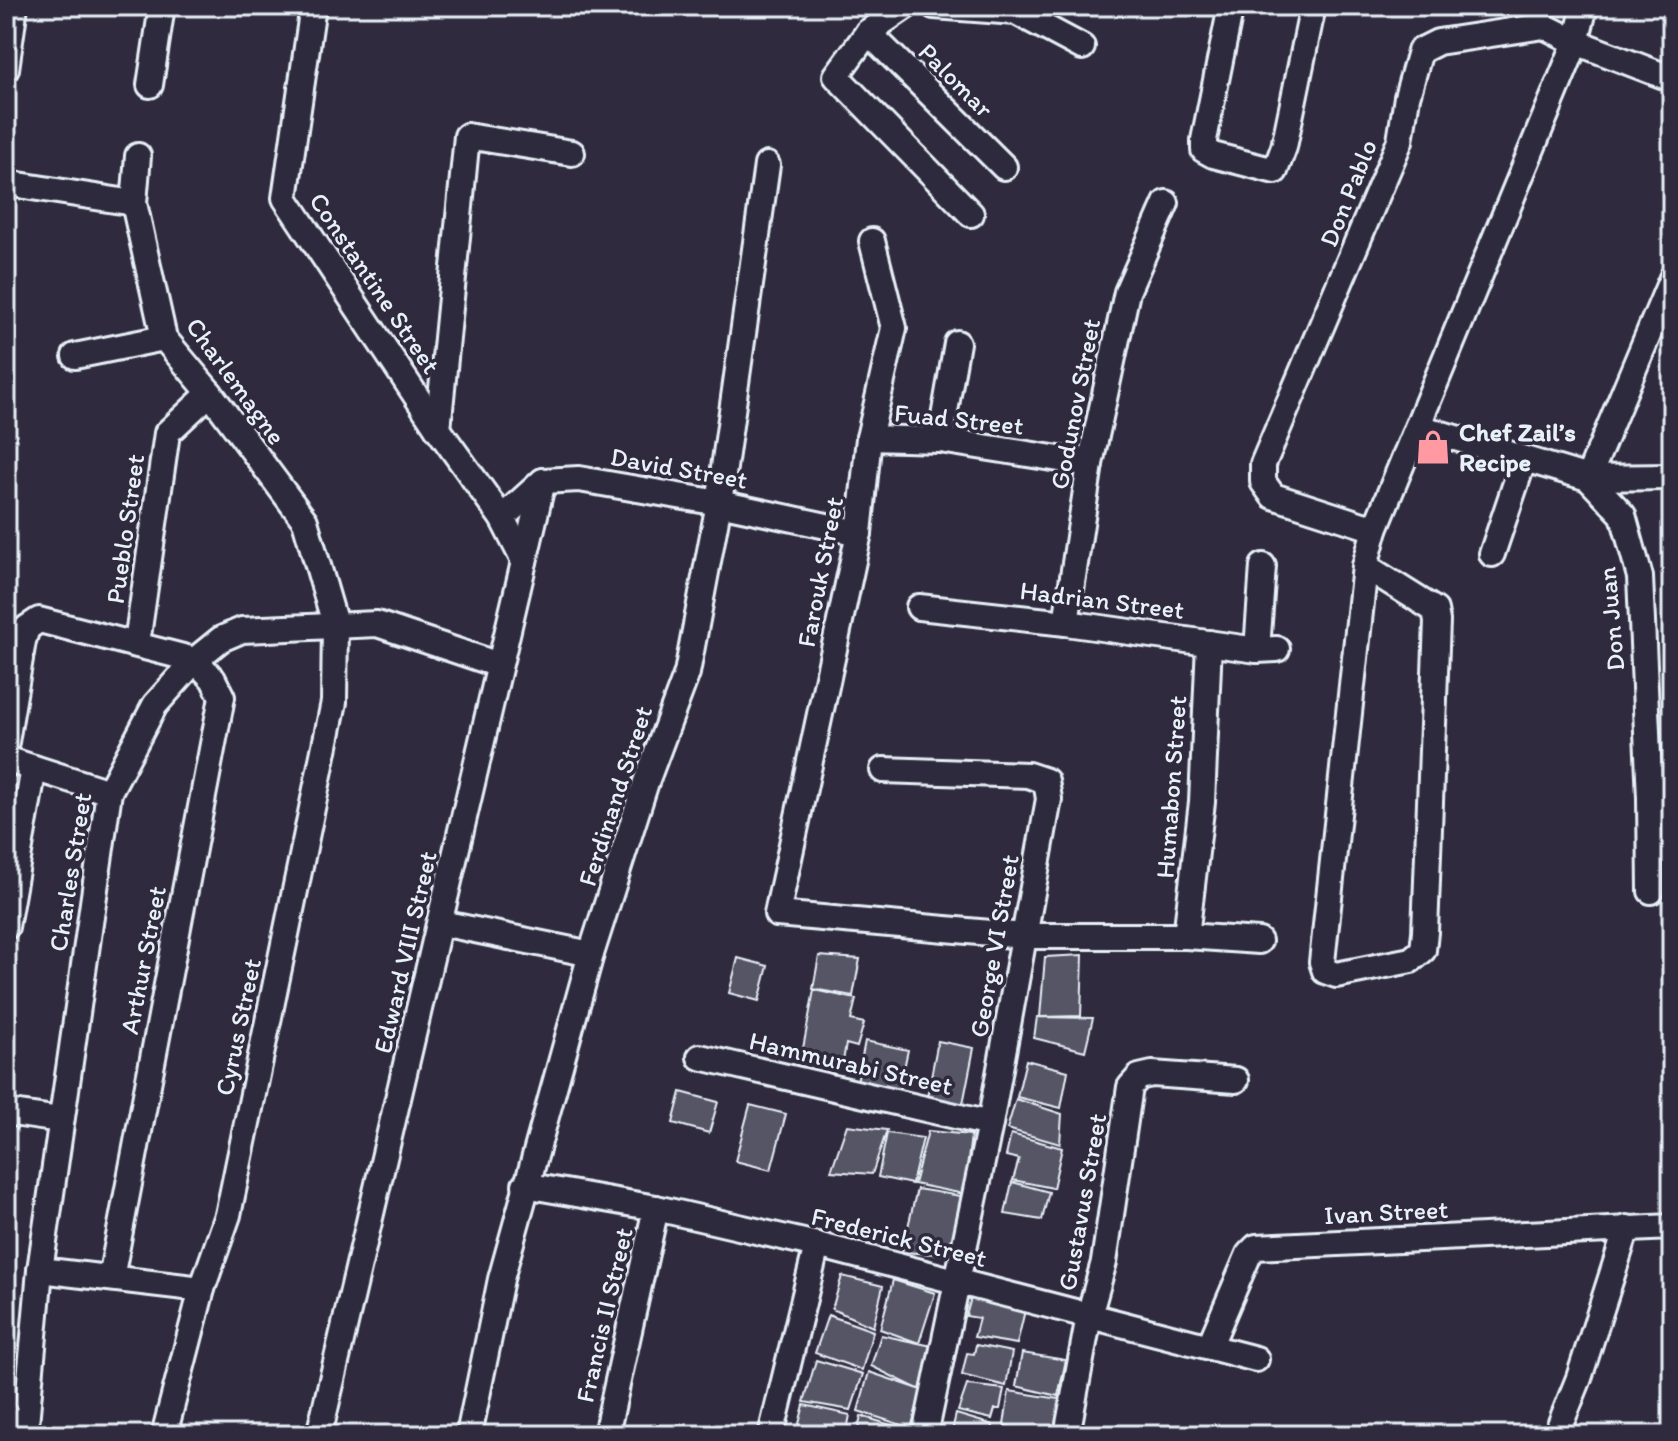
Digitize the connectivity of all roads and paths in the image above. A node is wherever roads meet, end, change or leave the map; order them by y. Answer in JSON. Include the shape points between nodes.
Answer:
{"nodes":[{"id":1,"x":162,"y":6,"type":"edge"},
{"id":2,"x":313,"y":6,"type":"edge"},
{"id":3,"x":906,"y":6,"type":"edge"},
{"id":4,"x":934,"y":6,"type":"edge"},
{"id":5,"x":1231,"y":6,"type":"edge"},
{"id":6,"x":1313,"y":6,"type":"edge"},
{"id":7,"x":1585,"y":6,"type":"edge"},
{"id":8,"x":12,"y":8,"type":"edge"},
{"id":9,"x":868,"y":32,"type":"junction"},
{"id":10,"x":1576,"y":42,"type":"junction"},
{"id":11,"x":1082,"y":47,"type":"dead end"},
{"id":12,"x":6,"y":69,"type":"edge"},
{"id":13,"x":1672,"y":79,"type":"edge"},
{"id":14,"x":150,"y":85,"type":"dead end"},
{"id":15,"x":572,"y":153,"type":"dead end"},
{"id":16,"x":138,"y":156,"type":"dead end"},
{"id":17,"x":767,"y":165,"type":"dead end"},
{"id":18,"x":1004,"y":167,"type":"dead end"},
{"id":19,"x":6,"y":183,"type":"edge"},
{"id":20,"x":134,"y":203,"type":"junction"},
{"id":21,"x":1166,"y":203,"type":"dead end"},
{"id":22,"x":971,"y":214,"type":"dead end"},
{"id":23,"x":872,"y":241,"type":"dead end"},
{"id":24,"x":1672,"y":278,"type":"edge"},
{"id":25,"x":164,"y":338,"type":"junction"},
{"id":26,"x":957,"y":343,"type":"dead end"},
{"id":27,"x":75,"y":356,"type":"dead end"},
{"id":28,"x":210,"y":393,"type":"junction"},
{"id":29,"x":1419,"y":427,"type":"junction"},
{"id":30,"x":438,"y":429,"type":"junction"},
{"id":31,"x":869,"y":438,"type":"junction"},
{"id":32,"x":940,"y":440,"type":"junction"},
{"id":33,"x":1524,"y":459,"type":"junction"},
{"id":34,"x":1090,"y":464,"type":"junction"},
{"id":35,"x":1672,"y":477,"type":"edge"},
{"id":36,"x":1588,"y":478,"type":"junction"},
{"id":37,"x":543,"y":481,"type":"junction"},
{"id":38,"x":719,"y":503,"type":"junction"},
{"id":39,"x":502,"y":518,"type":"junction"},
{"id":40,"x":1375,"y":529,"type":"junction"},
{"id":41,"x":859,"y":533,"type":"junction"},
{"id":42,"x":1492,"y":554,"type":"dead end"},
{"id":43,"x":524,"y":561,"type":"junction"},
{"id":44,"x":1263,"y":566,"type":"dead end"},
{"id":45,"x":1365,"y":566,"type":"junction"},
{"id":46,"x":919,"y":607,"type":"dead end"},
{"id":47,"x":1066,"y":623,"type":"junction"},
{"id":48,"x":335,"y":624,"type":"junction"},
{"id":49,"x":137,"y":643,"type":"junction"},
{"id":50,"x":1209,"y":643,"type":"junction"},
{"id":51,"x":195,"y":660,"type":"junction"},
{"id":52,"x":499,"y":665,"type":"junction"},
{"id":53,"x":6,"y":742,"type":"edge"},
{"id":54,"x":6,"y":759,"type":"edge"},
{"id":55,"x":34,"y":768,"type":"junction"},
{"id":56,"x":883,"y":770,"type":"dead end"},
{"id":57,"x":109,"y":792,"type":"junction"},
{"id":58,"x":1651,"y":891,"type":"dead end"},
{"id":59,"x":441,"y":923,"type":"junction"},
{"id":60,"x":6,"y":927,"type":"edge"},
{"id":61,"x":1024,"y":936,"type":"junction"},
{"id":62,"x":1186,"y":936,"type":"junction"},
{"id":63,"x":1259,"y":941,"type":"dead end"},
{"id":64,"x":591,"y":954,"type":"junction"},
{"id":65,"x":700,"y":1057,"type":"dead end"},
{"id":66,"x":1236,"y":1080,"type":"dead end"},
{"id":67,"x":6,"y":1112,"type":"edge"},
{"id":68,"x":61,"y":1120,"type":"junction"},
{"id":69,"x":990,"y":1124,"type":"junction"},
{"id":70,"x":525,"y":1185,"type":"junction"},
{"id":71,"x":656,"y":1208,"type":"junction"},
{"id":72,"x":1672,"y":1227,"type":"edge"},
{"id":73,"x":1627,"y":1228,"type":"junction"},
{"id":74,"x":817,"y":1245,"type":"junction"},
{"id":75,"x":40,"y":1270,"type":"junction"},
{"id":76,"x":111,"y":1278,"type":"junction"},
{"id":77,"x":957,"y":1280,"type":"junction"},
{"id":78,"x":202,"y":1289,"type":"junction"},
{"id":79,"x":1089,"y":1316,"type":"junction"},
{"id":80,"x":1210,"y":1345,"type":"junction"},
{"id":81,"x":1256,"y":1359,"type":"dead end"},
{"id":82,"x":25,"y":1435,"type":"edge"},
{"id":83,"x":164,"y":1435,"type":"edge"},
{"id":84,"x":319,"y":1435,"type":"edge"},
{"id":85,"x":469,"y":1435,"type":"edge"},
{"id":86,"x":606,"y":1435,"type":"edge"},
{"id":87,"x":771,"y":1435,"type":"edge"},
{"id":88,"x":925,"y":1435,"type":"edge"},
{"id":89,"x":1067,"y":1435,"type":"edge"},
{"id":90,"x":1556,"y":1435,"type":"edge"}],
"edges":[{"from":1,"to":14,"type":"street"},
{"from":2,"to":30,"type":"street","name":"Constantine Street","via":[[285,198]]},
{"from":3,"to":9,"type":"street"},
{"from":4,"to":11,"type":"street","via":[[1016,12]]},
{"from":5,"to":6,"type":"street","via":[[1204,150],[1275,171]]},
{"from":7,"to":10,"type":"street"},
{"from":8,"to":12,"type":"street"},
{"from":9,"to":18,"type":"street","name":"Palomar"},
{"from":9,"to":22,"type":"street","via":[[836,76]]},
{"from":10,"to":13,"type":"street","name":"Don Pablo"},
{"from":10,"to":29,"type":"street"},
{"from":10,"to":40,"type":"street","name":"Don Pablo","via":[[1544,26],[1438,42],[1420,51],[1400,141],[1263,464],[1263,482],[1273,496]]},
{"from":15,"to":30,"type":"street","via":[[467,136]]},
{"from":16,"to":20,"type":"street","name":"Charlemagne"},
{"from":17,"to":38,"type":"street","name":"Ferdinand Street"},
{"from":19,"to":20,"type":"street"},
{"from":20,"to":25,"type":"street","name":"Charlemagne"},
{"from":21,"to":34,"type":"street","name":"Godunov Street","via":[[1127,292]]},
{"from":23,"to":31,"type":"street","name":"Farouk Street","via":[[894,328]]},
{"from":24,"to":36,"type":"street"},
{"from":25,"to":27,"type":"street"},
{"from":25,"to":28,"type":"street","name":"Charlemagne"},
{"from":26,"to":32,"type":"street"},
{"from":28,"to":48,"type":"street","name":"Charlemagne","via":[[305,521]]},
{"from":28,"to":49,"type":"street","name":"Pueblo Street","via":[[167,433]]},
{"from":29,"to":33,"type":"street"},
{"from":29,"to":40,"type":"street"},
{"from":30,"to":39,"type":"street","name":"Constantine Street"},
{"from":31,"to":32,"type":"street","name":"Fuad Street"},
{"from":31,"to":41,"type":"street","name":"Farouk Street"},
{"from":32,"to":34,"type":"street","name":"Fuad Street"},
{"from":33,"to":36,"type":"street"},
{"from":33,"to":42,"type":"street"},
{"from":34,"to":47,"type":"street","name":"Godunov Street"},
{"from":35,"to":36,"type":"street"},
{"from":36,"to":58,"type":"street","name":"Don Juan","via":[[1623,515],[1640,577]]},
{"from":37,"to":38,"type":"street","name":"David Street","via":[[579,479]]},
{"from":37,"to":39,"type":"street"},
{"from":37,"to":43,"type":"street","name":"Edward VIII Street"},
{"from":38,"to":41,"type":"street","name":"David Street"},
{"from":38,"to":64,"type":"street","name":"Ferdinand Street","via":[[687,673]]},
{"from":39,"to":43,"type":"street","name":"Constantine Street"},
{"from":40,"to":45,"type":"street"},
{"from":41,"to":61,"type":"street","name":"Farouk Street","via":[[777,914]]},
{"from":43,"to":52,"type":"street","name":"Edward VIII Street"},
{"from":44,"to":50,"type":"street","name":"Hadrian Street","via":[[1267,650]]},
{"from":45,"to":45,"type":"street","via":[[1322,962],[1325,971],[1336,975],[1411,960],[1423,950],[1425,932],[1437,621],[1435,610]]},
{"from":46,"to":47,"type":"street","name":"Hadrian Street"},
{"from":47,"to":50,"type":"street","name":"Hadrian Street"},
{"from":48,"to":51,"type":"street","name":"Charles Street","via":[[242,630]]},
{"from":48,"to":52,"type":"street","name":"Charles Street","via":[[377,624]]},
{"from":48,"to":78,"type":"street","name":"Cyrus Street","via":[[334,702],[228,1215]]},
{"from":49,"to":51,"type":"street"},
{"from":49,"to":53,"type":"street","via":[[39,620],[27,628]]},
{"from":50,"to":62,"type":"street","name":"Humabon Street","via":[[1202,802]]},
{"from":51,"to":57,"type":"street","name":"Charles Street","via":[[155,705]]},
{"from":51,"to":76,"type":"street","name":"Arthur Street","via":[[222,697]]},
{"from":52,"to":59,"type":"street","name":"Edward VIII Street"},
{"from":54,"to":55,"type":"street"},
{"from":55,"to":57,"type":"street"},
{"from":55,"to":60,"type":"street"},
{"from":56,"to":61,"type":"street","name":"George VI Street","via":[[1028,775],[1046,781],[1049,799]]},
{"from":57,"to":68,"type":"street","name":"Charles Street"},
{"from":59,"to":64,"type":"street"},
{"from":59,"to":84,"type":"street","name":"Edward VIII Street"},
{"from":61,"to":62,"type":"street"},
{"from":61,"to":69,"type":"street","name":"George VI Street"},
{"from":62,"to":63,"type":"street"},
{"from":64,"to":70,"type":"street","name":"Ferdinand Street"},
{"from":65,"to":69,"type":"street","name":"Hammurabi Street"},
{"from":66,"to":79,"type":"street","name":"Gustavus Street","via":[[1152,1074],[1139,1077],[1130,1087],[1104,1262]]},
{"from":67,"to":68,"type":"street"},
{"from":68,"to":75,"type":"street","name":"Charles Street"},
{"from":69,"to":77,"type":"street","name":"George VI Street"},
{"from":70,"to":71,"type":"street","name":"Frederick Street"},
{"from":70,"to":85,"type":"street","name":"Ferdinand Street"},
{"from":71,"to":74,"type":"street","name":"Frederick Street"},
{"from":71,"to":86,"type":"street","name":"Francis II Street"},
{"from":72,"to":73,"type":"street"},
{"from":73,"to":80,"type":"street","name":"Ivan Street","via":[[1256,1247]]},
{"from":73,"to":90,"type":"street"},
{"from":74,"to":77,"type":"street","name":"Frederick Street"},
{"from":74,"to":87,"type":"street"},
{"from":75,"to":76,"type":"street"},
{"from":75,"to":82,"type":"street","name":"Charles Street"},
{"from":76,"to":78,"type":"street"},
{"from":77,"to":79,"type":"street","name":"Frederick Street"},
{"from":77,"to":88,"type":"street","name":"George VI Street"},
{"from":78,"to":83,"type":"street","name":"Cyrus Street"},
{"from":79,"to":80,"type":"street","name":"Frederick Street"},
{"from":79,"to":89,"type":"street","name":"Gustavus Street"},
{"from":80,"to":81,"type":"street","name":"Frederick Street"}]}
